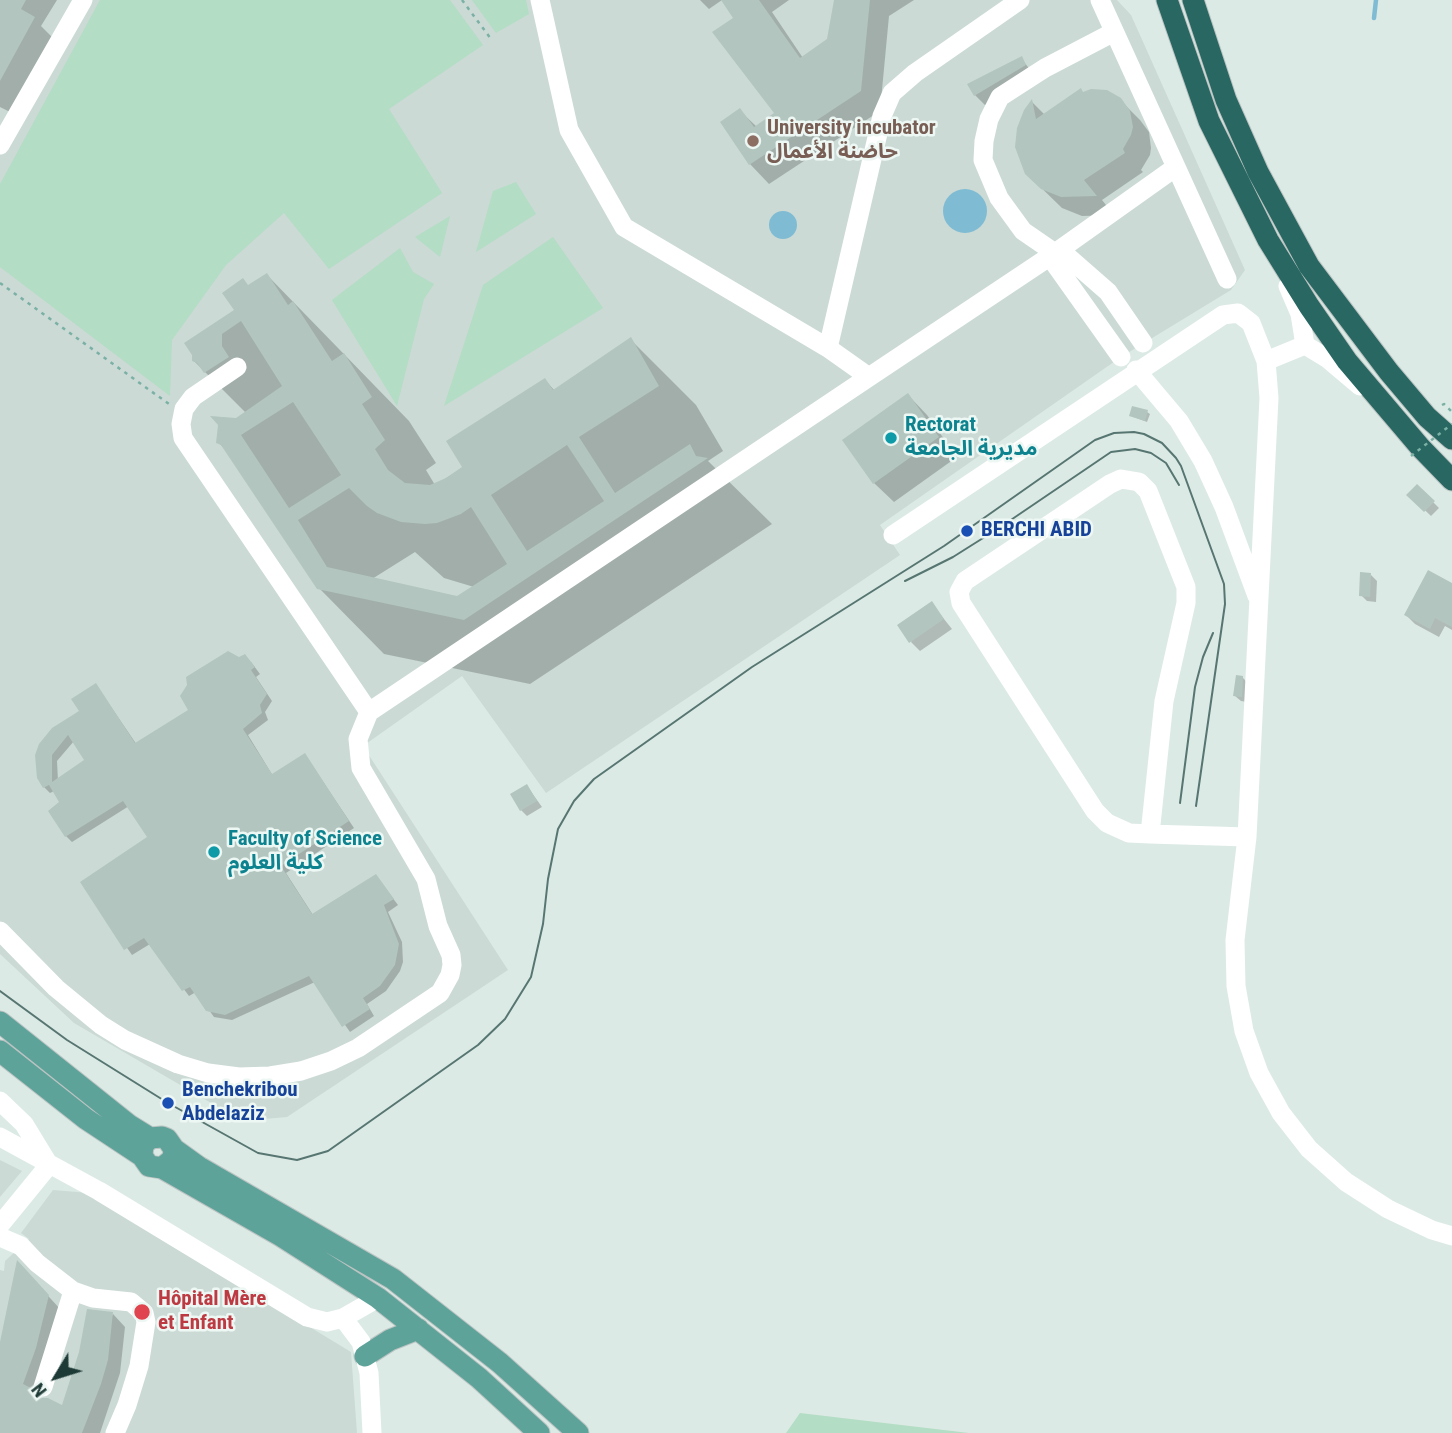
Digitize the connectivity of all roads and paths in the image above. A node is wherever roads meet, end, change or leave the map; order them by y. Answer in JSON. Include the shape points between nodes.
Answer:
{"nodes":[{"id":1,"x":83,"y":0,"type":"edge"},
{"id":2,"x":462,"y":0,"type":"edge"},
{"id":3,"x":540,"y":0,"type":"edge"},
{"id":4,"x":1020,"y":0,"type":"edge"},
{"id":5,"x":1100,"y":0,"type":"edge"},
{"id":6,"x":1167,"y":0,"type":"edge"},
{"id":7,"x":1193,"y":0,"type":"edge"},
{"id":8,"x":1114,"y":32,"type":"junction"},
{"id":9,"x":491,"y":40,"type":"dead end"},
{"id":10,"x":0,"y":145,"type":"edge"},
{"id":11,"x":1176,"y":167,"type":"junction"},
{"id":12,"x":1268,"y":240,"type":"junction"},
{"id":13,"x":1055,"y":253,"type":"junction"},
{"id":14,"x":1227,"y":279,"type":"dead end"},
{"id":15,"x":0,"y":283,"type":"edge"},
{"id":16,"x":1143,"y":343,"type":"dead end"},
{"id":17,"x":1305,"y":345,"type":"junction"},
{"id":18,"x":828,"y":348,"type":"junction"},
{"id":19,"x":1121,"y":357,"type":"dead end"},
{"id":20,"x":1266,"y":361,"type":"junction"},
{"id":21,"x":237,"y":367,"type":"dead end"},
{"id":22,"x":1136,"y":370,"type":"junction"},
{"id":23,"x":869,"y":377,"type":"junction"},
{"id":24,"x":1444,"y":404,"type":"dead end"},
{"id":25,"x":1452,"y":412,"type":"edge"},
{"id":26,"x":1392,"y":414,"type":"junction"},
{"id":27,"x":183,"y":415,"type":"junction"},
{"id":28,"x":1452,"y":424,"type":"edge"},
{"id":29,"x":1452,"y":439,"type":"edge"},
{"id":30,"x":1411,"y":456,"type":"dead end"},
{"id":31,"x":1452,"y":480,"type":"edge"},
{"id":32,"x":893,"y":535,"type":"dead end"},
{"id":33,"x":1260,"y":604,"type":"junction"},
{"id":34,"x":369,"y":712,"type":"junction"},
{"id":35,"x":1150,"y":834,"type":"junction"},
{"id":36,"x":1247,"y":837,"type":"junction"},
{"id":37,"x":0,"y":930,"type":"edge"},
{"id":38,"x":0,"y":1022,"type":"edge"},
{"id":39,"x":0,"y":1051,"type":"edge"},
{"id":40,"x":0,"y":1101,"type":"edge"},
{"id":41,"x":0,"y":1138,"type":"edge"},
{"id":42,"x":146,"y":1147,"type":"junction"},
{"id":43,"x":174,"y":1149,"type":"junction"},
{"id":44,"x":48,"y":1165,"type":"junction"},
{"id":45,"x":162,"y":1168,"type":"junction"},
{"id":46,"x":0,"y":1225,"type":"edge"},
{"id":47,"x":0,"y":1237,"type":"edge"},
{"id":48,"x":1452,"y":1237,"type":"edge"},
{"id":49,"x":393,"y":1279,"type":"junction"},
{"id":50,"x":73,"y":1291,"type":"junction"},
{"id":51,"x":378,"y":1298,"type":"junction"},
{"id":52,"x":343,"y":1318,"type":"junction"},
{"id":53,"x":418,"y":1329,"type":"junction"},
{"id":54,"x":365,"y":1356,"type":"junction"},
{"id":55,"x":43,"y":1387,"type":"dead end"},
{"id":56,"x":116,"y":1433,"type":"edge"},
{"id":57,"x":372,"y":1433,"type":"edge"},
{"id":58,"x":539,"y":1433,"type":"edge"},
{"id":59,"x":578,"y":1433,"type":"edge"}],
"edges":[{"from":1,"to":10,"type":"street"},
{"from":2,"to":9,"type":"path"},
{"from":3,"to":18,"type":"street","via":[[569,130],[624,227]]},
{"from":4,"to":18,"type":"street","via":[[892,93],[882,116]]},
{"from":5,"to":8,"type":"street"},
{"from":6,"to":12,"type":"highway","via":[[1209,121]]},
{"from":7,"to":29,"type":"highway","via":[[1231,112],[1309,266],[1389,372]]},
{"from":8,"to":11,"type":"street"},
{"from":8,"to":13,"type":"street","via":[[1000,97],[989,118],[983,160],[999,198],[1023,231]]},
{"from":11,"to":13,"type":"street"},
{"from":11,"to":14,"type":"street"},
{"from":12,"to":17,"type":"street","via":[[1297,305]]},
{"from":12,"to":26,"type":"highway","via":[[1347,361]]},
{"from":13,"to":16,"type":"street","via":[[1108,292]]},
{"from":13,"to":19,"type":"street"},
{"from":13,"to":23,"type":"street"},
{"from":15,"to":27,"type":"path"},
{"from":17,"to":20,"type":"street"},
{"from":17,"to":26,"type":"street"},
{"from":18,"to":23,"type":"street"},
{"from":20,"to":22,"type":"street","via":[[1251,323],[1230,313]]},
{"from":20,"to":33,"type":"street","via":[[1269,398]]},
{"from":21,"to":27,"type":"street","via":[[192,397]]},
{"from":22,"to":32,"type":"street"},
{"from":22,"to":33,"type":"street","via":[[1179,421],[1203,461]]},
{"from":23,"to":34,"type":"street"},
{"from":24,"to":25,"type":"path"},
{"from":26,"to":31,"type":"highway"},
{"from":27,"to":34,"type":"street","via":[[183,438]]},
{"from":28,"to":30,"type":"path","bridge":true},
{"from":33,"to":36,"type":"street"},
{"from":34,"to":37,"type":"street","via":[[358,739],[358,759],[426,879],[452,965],[440,993],[358,1048],[311,1068],[270,1076],[208,1073],[125,1041],[101,1025]]},
{"from":35,"to":35,"type":"street","via":[[1121,831],[1095,811],[959,598],[965,581],[1121,479],[1139,482],[1148,491],[1186,587],[1164,701]]},
{"from":35,"to":36,"type":"street"},
{"from":36,"to":48,"type":"street","via":[[1236,986],[1244,1031],[1259,1073],[1302,1140],[1346,1182],[1388,1209]]},
{"from":38,"to":42,"type":"main road","via":[[122,1119]]},
{"from":39,"to":42,"type":"main road","via":[[95,1125]]},
{"from":40,"to":44,"type":"street","via":[[24,1124]]},
{"from":41,"to":44,"type":"street"},
{"from":42,"to":43,"type":"main road","via":[[156,1136],[167,1139]]},
{"from":42,"to":45,"type":"main road","via":[[149,1166]]},
{"from":43,"to":45,"type":"main road","via":[[173,1159]]},
{"from":43,"to":49,"type":"main road"},
{"from":44,"to":46,"type":"street"},
{"from":44,"to":52,"type":"street","via":[[307,1317],[327,1322]]},
{"from":45,"to":51,"type":"main road"},
{"from":47,"to":50,"type":"street","via":[[21,1246]]},
{"from":49,"to":51,"type":"main road"},
{"from":49,"to":59,"type":"main road","via":[[500,1363]]},
{"from":50,"to":55,"type":"street"},
{"from":50,"to":56,"type":"street","via":[[131,1302],[145,1317],[139,1366]]},
{"from":51,"to":52,"type":"street"},
{"from":51,"to":53,"type":"main road"},
{"from":52,"to":54,"type":"street","via":[[361,1342]]},
{"from":53,"to":54,"type":"main road"},
{"from":53,"to":58,"type":"main road"},
{"from":54,"to":57,"type":"street"}]}
